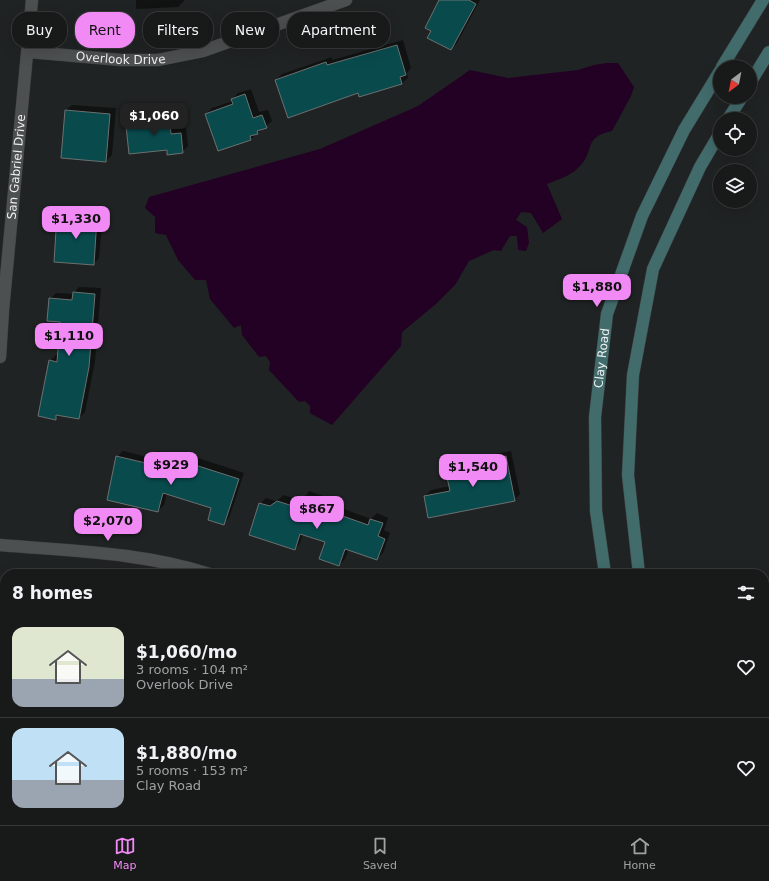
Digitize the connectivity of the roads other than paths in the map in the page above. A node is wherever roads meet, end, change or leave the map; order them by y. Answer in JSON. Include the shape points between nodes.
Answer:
{"nodes":[{"id":1,"x":32,"y":0,"type":"edge"},
{"id":2,"x":346,"y":0,"type":"edge"},
{"id":3,"x":763,"y":0,"type":"edge"},
{"id":4,"x":29,"y":52,"type":"junction"},
{"id":5,"x":769,"y":52,"type":"edge"},
{"id":6,"x":726,"y":60,"type":"edge"},
{"id":7,"x":757,"y":72,"type":"edge"},
{"id":8,"x":713,"y":82,"type":"edge"},
{"id":9,"x":713,"y":145,"type":"edge"},
{"id":10,"x":0,"y":357,"type":"edge"},
{"id":11,"x":0,"y":545,"type":"edge"},
{"id":12,"x":194,"y":569,"type":"edge"},
{"id":13,"x":604,"y":569,"type":"edge"},
{"id":14,"x":638,"y":569,"type":"edge"}],
"edges":[{"from":1,"to":4,"type":"street","name":"San Gabriel Drive"},
{"from":2,"to":4,"type":"street","name":"Overlook Drive","via":[[203,51],[158,60],[121,60]]},
{"from":3,"to":6,"type":"main road"},
{"from":4,"to":10,"type":"street","name":"San Gabriel Drive"},
{"from":5,"to":7,"type":"main road"},
{"from":8,"to":13,"type":"main road","name":"Clay Road","via":[[684,130],[642,216],[608,314],[595,417],[596,511]]},
{"from":9,"to":14,"type":"main road","via":[[700,167],[653,269],[632,375],[628,475]]},
{"from":11,"to":12,"type":"street","via":[[140,556]]}]}
